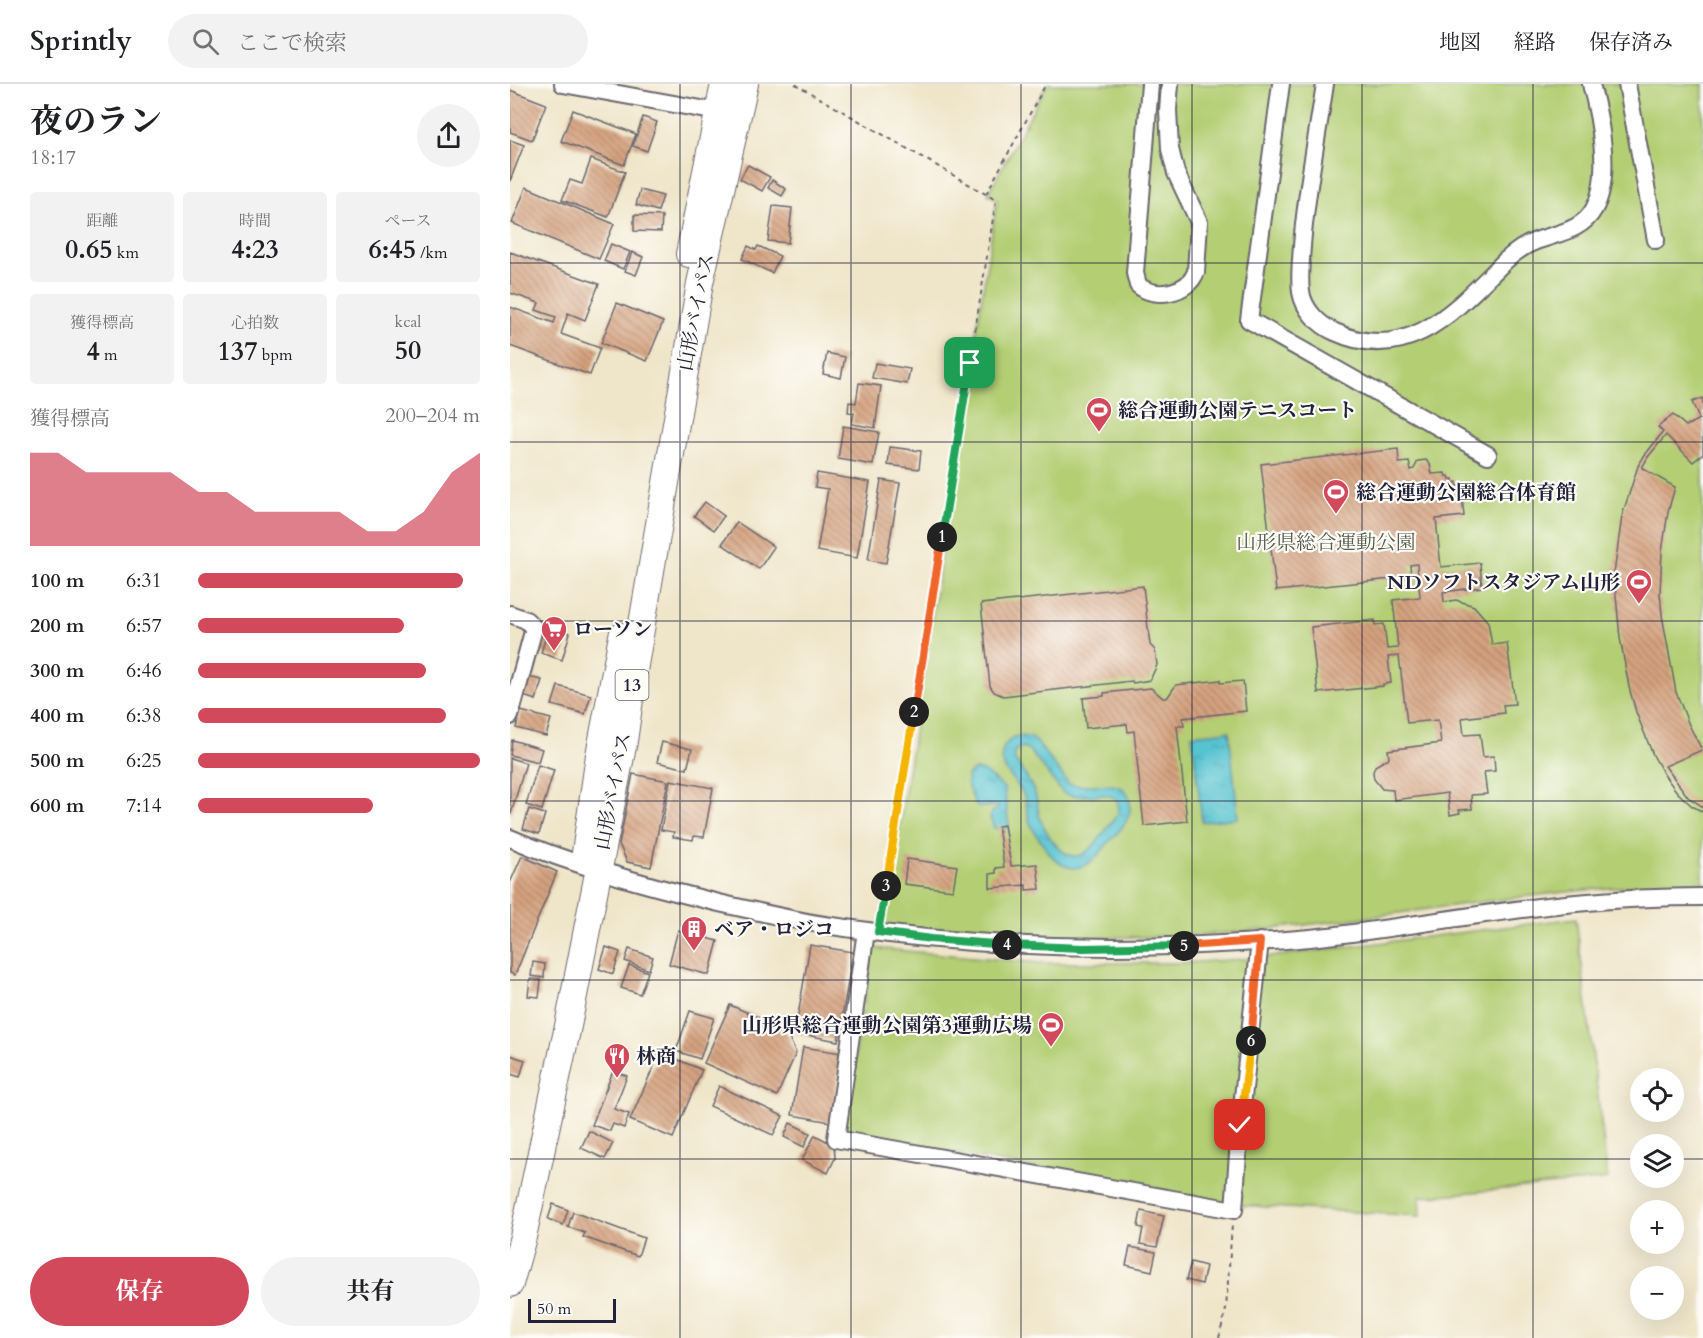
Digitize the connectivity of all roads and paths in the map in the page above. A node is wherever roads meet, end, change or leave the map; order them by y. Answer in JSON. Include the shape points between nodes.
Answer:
{"nodes":[{"id":1,"x":563,"y":84,"type":"edge"},
{"id":2,"x":724,"y":84,"type":"edge"},
{"id":3,"x":745,"y":84,"type":"edge"},
{"id":4,"x":795,"y":84,"type":"edge"},
{"id":5,"x":1046,"y":84,"type":"edge"},
{"id":6,"x":1150,"y":84,"type":"edge"},
{"id":7,"x":1170,"y":84,"type":"edge"},
{"id":8,"x":1281,"y":84,"type":"edge"},
{"id":9,"x":1325,"y":84,"type":"edge"},
{"id":10,"x":1591,"y":84,"type":"edge"},
{"id":11,"x":1627,"y":84,"type":"edge"},
{"id":12,"x":718,"y":112,"type":"junction"},
{"id":13,"x":986,"y":194,"type":"junction"},
{"id":14,"x":1656,"y":240,"type":"dead end"},
{"id":15,"x":1488,"y":455,"type":"dead end"},
{"id":16,"x":510,"y":614,"type":"edge"},
{"id":17,"x":510,"y":716,"type":"edge"},
{"id":18,"x":510,"y":838,"type":"edge"},
{"id":19,"x":591,"y":867,"type":"junction"},
{"id":20,"x":1703,"y":897,"type":"edge"},
{"id":21,"x":872,"y":932,"type":"junction"},
{"id":22,"x":1260,"y":941,"type":"junction"},
{"id":23,"x":1234,"y":1210,"type":"junction"},
{"id":24,"x":510,"y":1219,"type":"edge"},
{"id":25,"x":510,"y":1284,"type":"edge"},
{"id":26,"x":1219,"y":1338,"type":"edge"}],
"edges":[{"from":1,"to":12,"type":"street"},
{"from":2,"to":12,"type":"highway","name":"山形バイパス","number":"13"},
{"from":3,"to":19,"type":"highway","name":"山形バイパス","number":"13","via":[[700,283],[624,741]]},
{"from":4,"to":13,"type":"path"},
{"from":5,"to":13,"type":"path"},
{"from":6,"to":7,"type":"street","via":[[1135,273],[1142,288],[1165,292],[1181,289],[1193,280],[1199,230],[1170,149]]},
{"from":8,"to":15,"type":"street","via":[[1249,320]]},
{"from":9,"to":10,"type":"street","via":[[1304,217],[1301,294],[1310,313],[1325,328],[1353,339],[1383,342],[1422,333],[1439,323],[1512,255],[1579,225],[1594,210],[1601,190],[1602,153]]},
{"from":11,"to":14,"type":"street"},
{"from":12,"to":19,"type":"highway","name":"山形バイパス","number":"13","via":[[684,278],[599,754]]},
{"from":13,"to":21,"type":"path","via":[[996,200]]},
{"from":16,"to":17,"type":"street","via":[[534,628]]},
{"from":18,"to":19,"type":"street"},
{"from":19,"to":21,"type":"street","via":[[670,891],[778,916]]},
{"from":19,"to":24,"type":"highway","name":"山形バイパス","number":"13"},
{"from":19,"to":25,"type":"highway","name":"山形バイパス","number":"13","via":[[566,1037]]},
{"from":20,"to":22,"type":"street","via":[[1575,903],[1363,932]]},
{"from":21,"to":22,"type":"street","via":[[1042,947],[1147,948]]},
{"from":21,"to":23,"type":"street","via":[[836,1139]]},
{"from":22,"to":23,"type":"street"},
{"from":23,"to":26,"type":"path","via":[[1226,1309]]}]}
